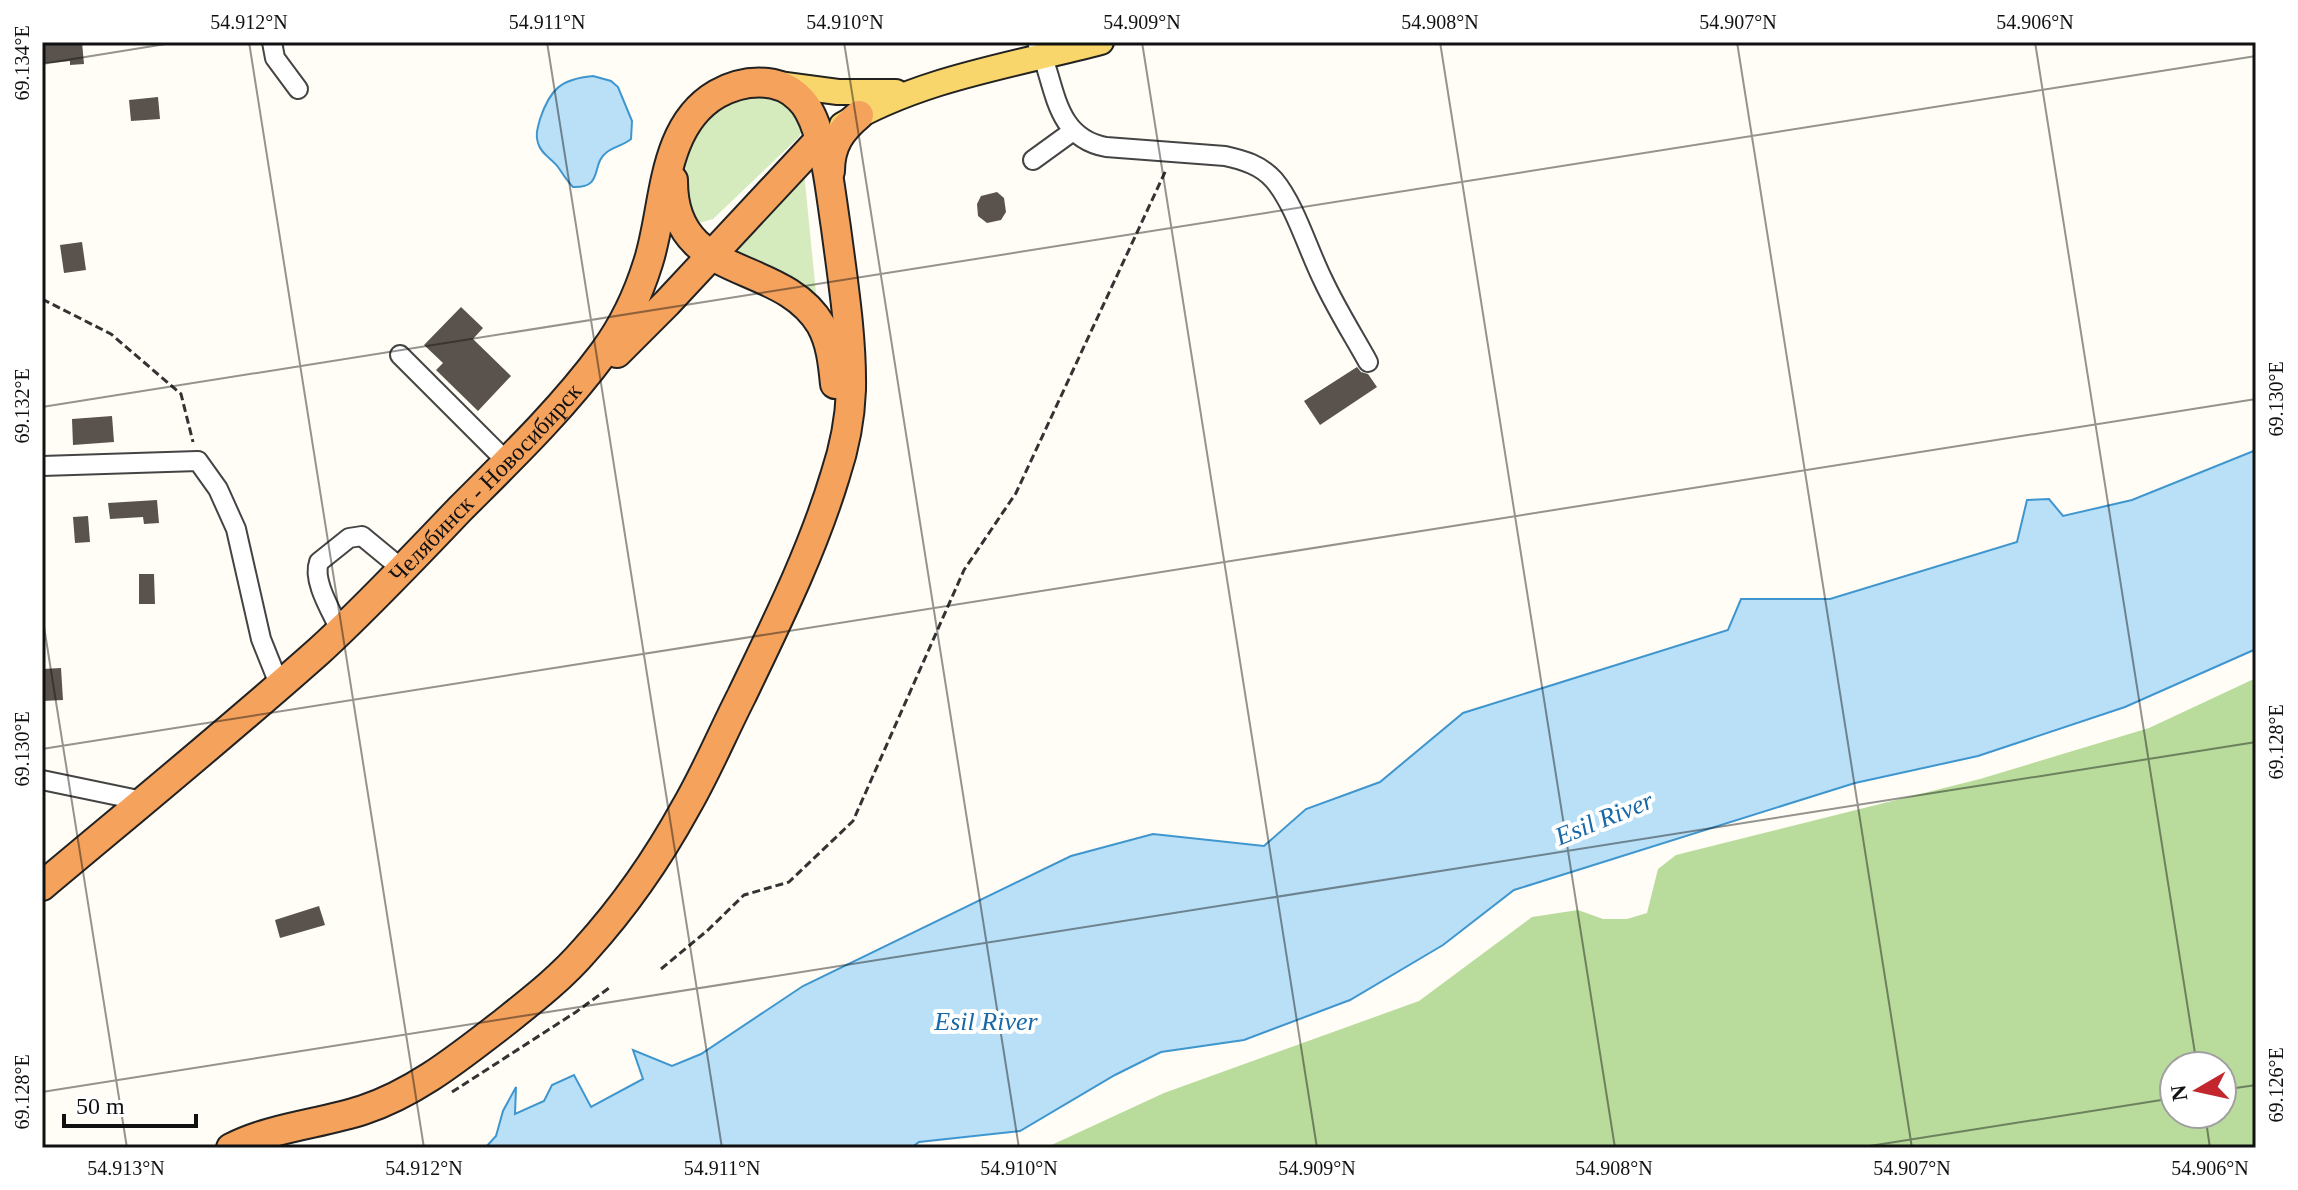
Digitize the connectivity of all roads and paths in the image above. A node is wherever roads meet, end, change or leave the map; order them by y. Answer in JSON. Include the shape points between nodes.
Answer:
{"nodes":[{"id":1,"x":272,"y":42,"type":"edge"},
{"id":2,"x":1096,"y":43,"type":"edge"},
{"id":3,"x":1040,"y":49,"type":"edge"},
{"id":4,"x":773,"y":83,"type":"junction"},
{"id":5,"x":298,"y":89,"type":"dead end"},
{"id":6,"x":915,"y":91,"type":"junction"},
{"id":7,"x":859,"y":115,"type":"junction"},
{"id":8,"x":1073,"y":131,"type":"junction"},
{"id":9,"x":820,"y":139,"type":"junction"},
{"id":10,"x":676,"y":146,"type":"junction"},
{"id":11,"x":1174,"y":152,"type":"junction"},
{"id":12,"x":1033,"y":160,"type":"dead end"},
{"id":13,"x":831,"y":195,"type":"junction"},
{"id":14,"x":749,"y":214,"type":"junction"},
{"id":15,"x":678,"y":216,"type":"junction"},
{"id":16,"x":711,"y":256,"type":"junction"},
{"id":17,"x":42,"y":299,"type":"edge"},
{"id":18,"x":400,"y":355,"type":"dead end"},
{"id":19,"x":1368,"y":362,"type":"dead end"},
{"id":20,"x":528,"y":440,"type":"junction"},
{"id":21,"x":198,"y":461,"type":"junction"},
{"id":22,"x":507,"y":462,"type":"junction"},
{"id":23,"x":42,"y":466,"type":"edge"},
{"id":24,"x":402,"y":569,"type":"junction"},
{"id":25,"x":340,"y":630,"type":"junction"},
{"id":26,"x":279,"y":684,"type":"junction"},
{"id":27,"x":42,"y":780,"type":"edge"},
{"id":28,"x":143,"y":801,"type":"junction"},
{"id":29,"x":42,"y":886,"type":"edge"},
{"id":30,"x":608,"y":923,"type":"junction"},
{"id":31,"x":661,"y":969,"type":"dead end"},
{"id":32,"x":231,"y":1148,"type":"edge"}],
"edges":[{"from":1,"to":5,"type":"street","via":[[275,58]]},
{"from":2,"to":3,"type":"main road"},
{"from":3,"to":6,"type":"main road"},
{"from":3,"to":8,"type":"street","via":[[1060,111]]},
{"from":4,"to":6,"type":"main road","via":[[838,92]]},
{"from":4,"to":9,"type":"highway","via":[[800,99]]},
{"from":4,"to":10,"type":"highway","name":"Челябинск - Новосибирск","via":[[740,85],[709,99],[690,119]]},
{"from":6,"to":7,"type":"main road"},
{"from":7,"to":9,"type":"main road"},
{"from":7,"to":13,"type":"highway","via":[[832,148]]},
{"from":8,"to":11,"type":"street","via":[[1097,145]]},
{"from":8,"to":12,"type":"street"},
{"from":9,"to":13,"type":"highway"},
{"from":9,"to":14,"type":"highway"},
{"from":10,"to":15,"type":"highway","via":[[673,188]]},
{"from":10,"to":20,"type":"highway","name":"Челябинск - Новосибирск","via":[[649,262],[622,326]]},
{"from":11,"to":19,"type":"street","via":[[1244,160],[1273,178]]},
{"from":11,"to":31,"type":"path","via":[[1016,493],[964,570],[853,821],[789,882],[744,895]]},
{"from":13,"to":30,"type":"highway","via":[[851,376],[836,475],[795,579],[688,804]]},
{"from":14,"to":15,"type":"highway","via":[[712,232],[693,228]]},
{"from":14,"to":16,"type":"highway"},
{"from":15,"to":16,"type":"highway"},
{"from":16,"to":20,"type":"highway"},
{"from":16,"to":30,"type":"highway","via":[[789,293],[815,317],[831,354],[835,403],[809,501],[708,747],[666,832]]},
{"from":17,"to":21,"type":"path","via":[[111,334],[181,394]]},
{"from":18,"to":22,"type":"street"},
{"from":20,"to":22,"type":"highway","name":"Челябинск - Новосибирск"},
{"from":21,"to":23,"type":"street"},
{"from":21,"to":26,"type":"street","via":[[236,529],[261,639]]},
{"from":22,"to":24,"type":"highway","name":"Челябинск - Новосибирск"},
{"from":24,"to":25,"type":"highway","name":"Челябинск - Новосибирск"},
{"from":24,"to":25,"type":"street","via":[[362,536],[349,538],[319,562],[318,581]]},
{"from":25,"to":26,"type":"highway","name":"Челябинск - Новосибирск"},
{"from":26,"to":28,"type":"highway","name":"Челябинск - Новосибирск"},
{"from":27,"to":28,"type":"street"},
{"from":28,"to":29,"type":"highway","name":"Челябинск - Новосибирск"},
{"from":30,"to":32,"type":"highway","via":[[553,984],[446,1068],[372,1107]]}]}
